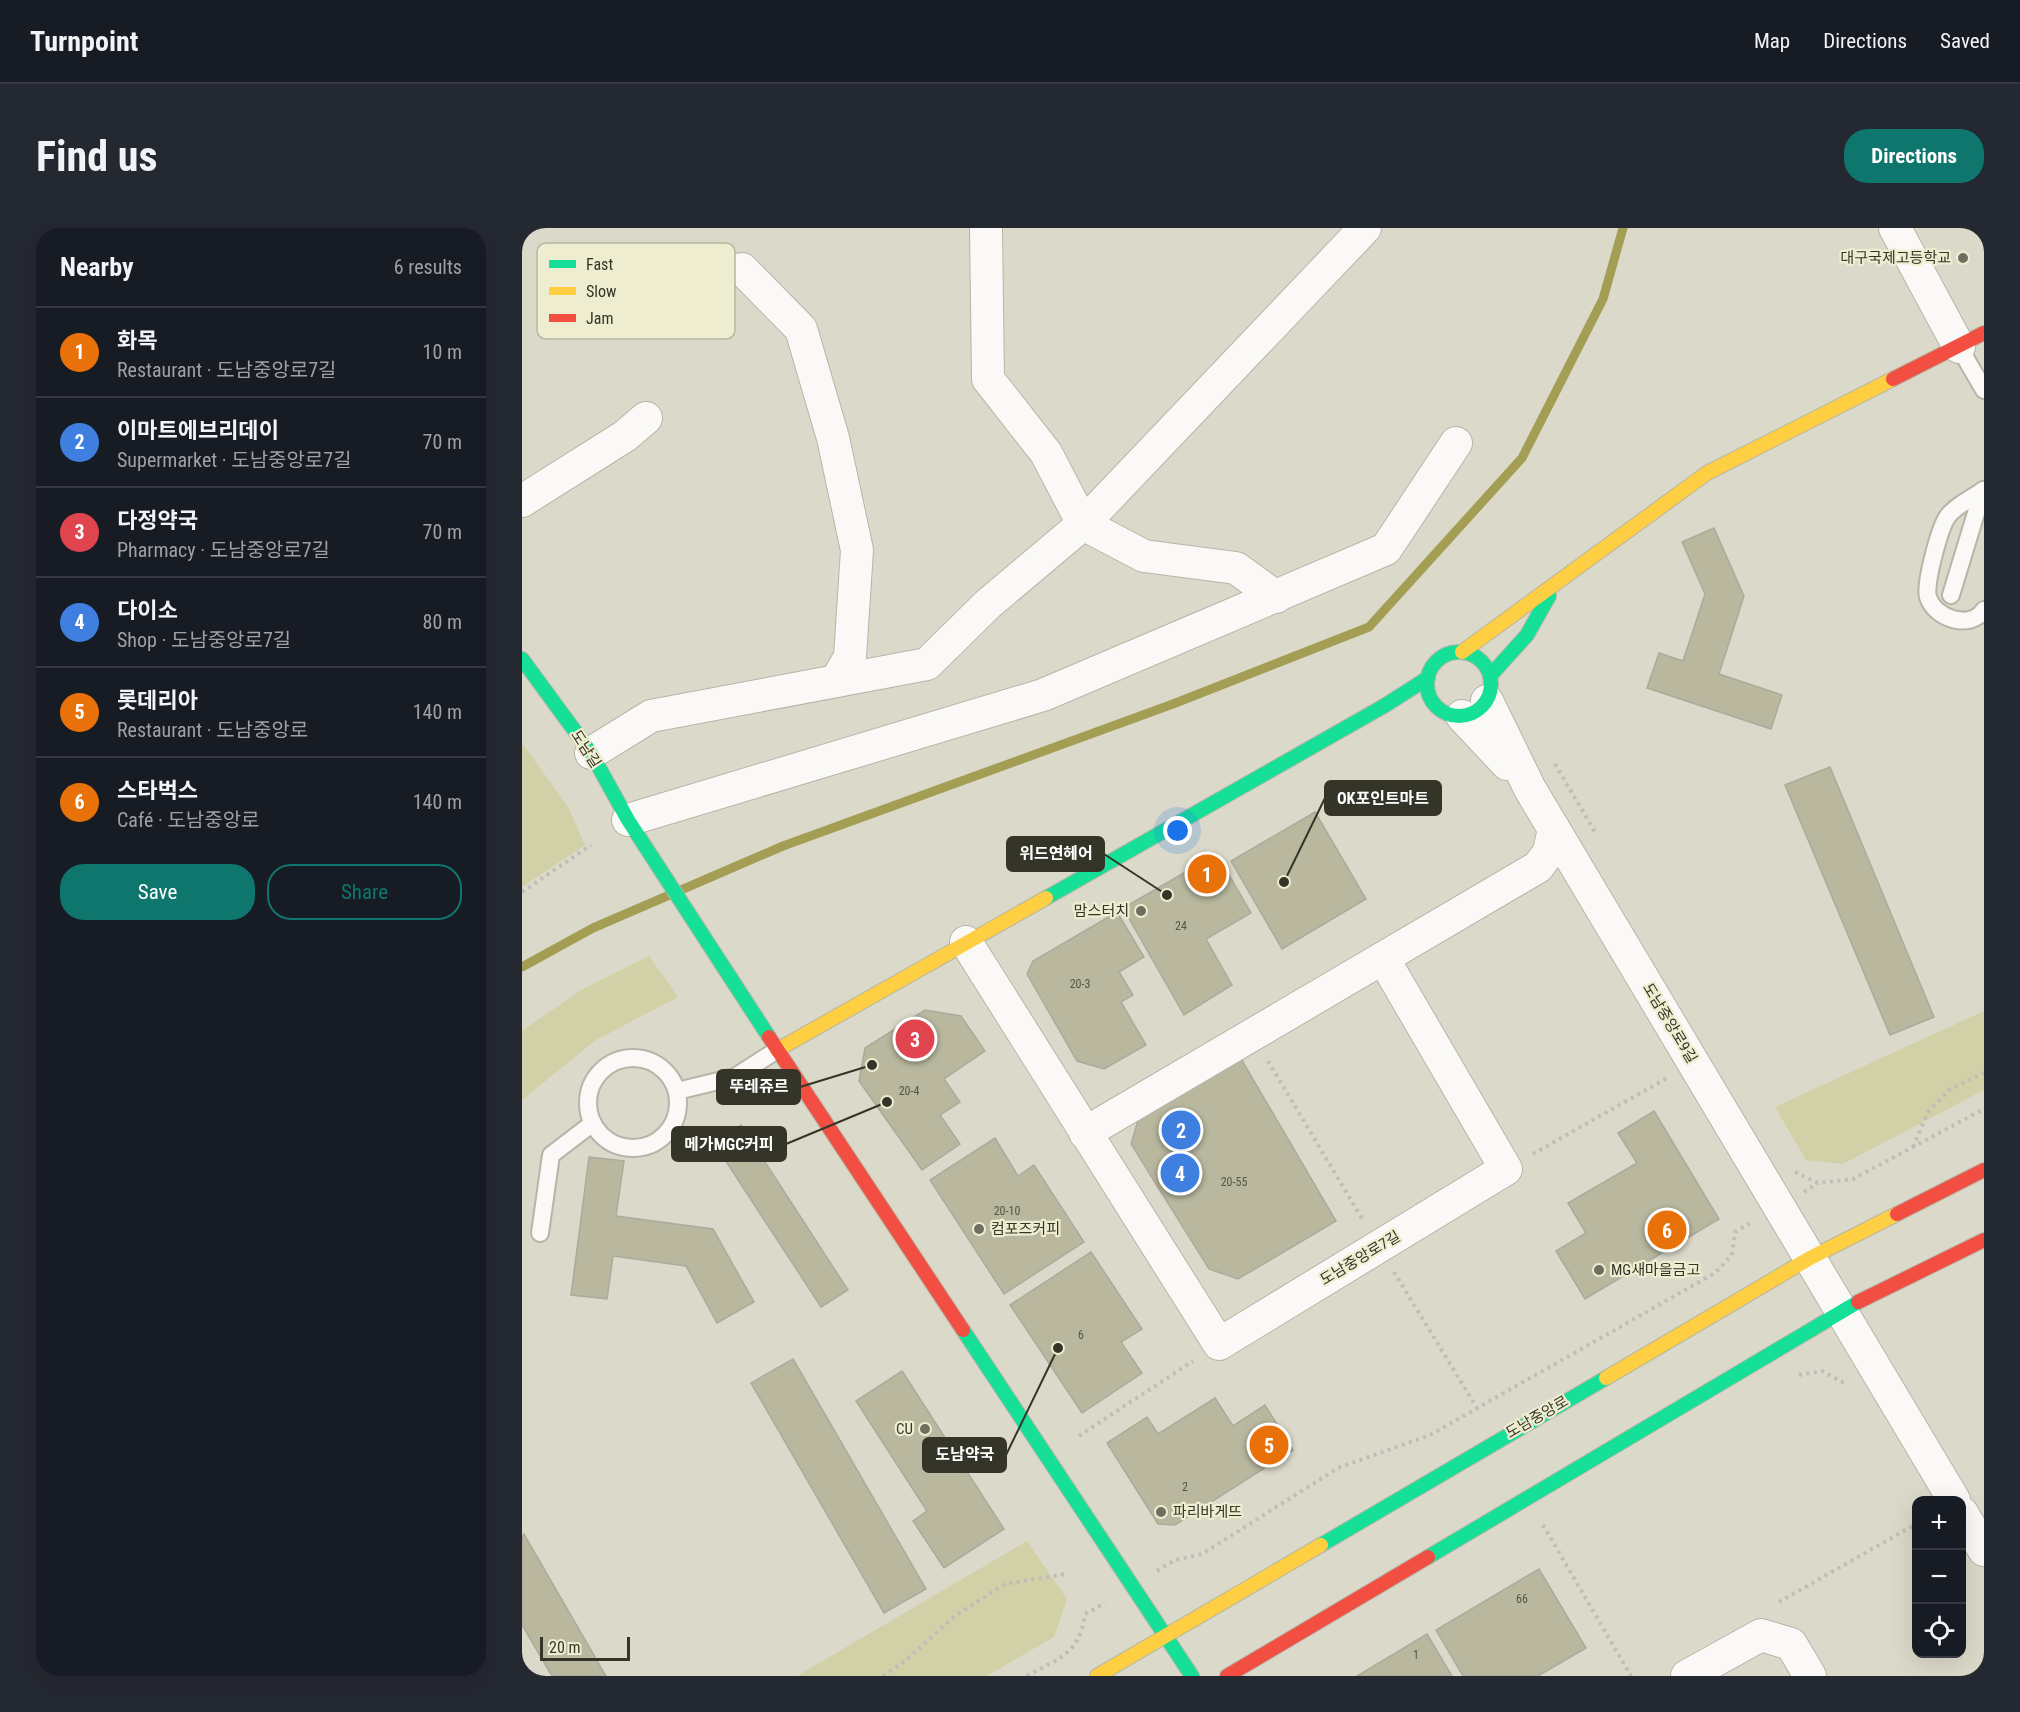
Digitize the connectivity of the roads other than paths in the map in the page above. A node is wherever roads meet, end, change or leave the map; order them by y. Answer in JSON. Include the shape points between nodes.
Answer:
{"nodes":[{"id":1,"x":986,"y":228,"type":"edge"},
{"id":2,"x":1365,"y":228,"type":"edge"},
{"id":3,"x":1895,"y":228,"type":"edge"},
{"id":4,"x":742,"y":269,"type":"dead end"},
{"id":5,"x":1972,"y":340,"type":"edge"},
{"id":6,"x":1984,"y":390,"type":"edge"},
{"id":7,"x":646,"y":418,"type":"dead end"},
{"id":8,"x":1456,"y":443,"type":"dead end"},
{"id":9,"x":1983,"y":490,"type":"edge"},
{"id":10,"x":522,"y":501,"type":"edge"},
{"id":11,"x":1083,"y":524,"type":"junction"},
{"id":12,"x":1554,"y":587,"type":"junction"},
{"id":13,"x":1951,"y":595,"type":"dead end"},
{"id":14,"x":1276,"y":597,"type":"junction"},
{"id":15,"x":1984,"y":610,"type":"edge"},
{"id":16,"x":1462,"y":652,"type":"junction"},
{"id":17,"x":522,"y":659,"type":"edge"},
{"id":18,"x":1428,"y":678,"type":"junction"},
{"id":19,"x":836,"y":681,"type":"junction"},
{"id":20,"x":1461,"y":703,"type":"junction"},
{"id":21,"x":1392,"y":716,"type":"dead end"},
{"id":22,"x":1358,"y":721,"type":"junction"},
{"id":23,"x":591,"y":753,"type":"junction"},
{"id":24,"x":1554,"y":829,"type":"junction"},
{"id":25,"x":636,"y":832,"type":"junction"},
{"id":26,"x":1538,"y":867,"type":"junction"},
{"id":27,"x":1581,"y":874,"type":"junction"},
{"id":28,"x":966,"y":942,"type":"junction"},
{"id":29,"x":1383,"y":958,"type":"junction"},
{"id":30,"x":777,"y":1050,"type":"junction"},
{"id":31,"x":677,"y":1091,"type":"junction"},
{"id":32,"x":593,"y":1123,"type":"junction"},
{"id":33,"x":1085,"y":1133,"type":"junction"},
{"id":34,"x":1984,"y":1170,"type":"edge"},
{"id":35,"x":540,"y":1233,"type":"dead end"},
{"id":36,"x":1984,"y":1240,"type":"edge"},
{"id":37,"x":1810,"y":1258,"type":"junction"},
{"id":38,"x":1842,"y":1312,"type":"junction"},
{"id":39,"x":1952,"y":1496,"type":"edge"},
{"id":40,"x":1966,"y":1520,"type":"edge"},
{"id":41,"x":1984,"y":1550,"type":"edge"},
{"id":42,"x":1166,"y":1635,"type":"junction"},
{"id":43,"x":1097,"y":1676,"type":"edge"},
{"id":44,"x":1192,"y":1676,"type":"edge"},
{"id":45,"x":1227,"y":1676,"type":"edge"},
{"id":46,"x":1687,"y":1676,"type":"edge"},
{"id":47,"x":1810,"y":1676,"type":"edge"}],
"edges":[{"from":1,"to":11,"type":"street","via":[[988,379],[1046,453]]},
{"from":2,"to":11,"type":"street"},
{"from":3,"to":5,"type":"street"},
{"from":4,"to":19,"type":"street","via":[[801,329],[833,438],[857,550],[850,657]]},
{"from":5,"to":6,"type":"lane"},
{"from":5,"to":12,"type":"street","via":[[1707,473]]},
{"from":7,"to":10,"type":"street","via":[[625,436]]},
{"from":8,"to":14,"type":"street","via":[[1386,549]]},
{"from":9,"to":13,"type":"lane"},
{"from":9,"to":15,"type":"lane","via":[[1948,516],[1929,570],[1928,597],[1940,614],[1962,622],[1979,617]]},
{"from":11,"to":14,"type":"street","via":[[1144,556],[1236,568]]},
{"from":11,"to":19,"type":"street","via":[[988,604],[927,664]]},
{"from":12,"to":16,"type":"street"},
{"from":12,"to":20,"type":"street","via":[[1527,635]]},
{"from":14,"to":25,"type":"street","via":[[1043,695]]},
{"from":16,"to":18,"type":"street","via":[[1444,655]]},
{"from":16,"to":20,"type":"street","via":[[1480,660]]},
{"from":17,"to":23,"type":"street","name":"도남길"},
{"from":18,"to":20,"type":"street","via":[[1429,695]]},
{"from":18,"to":22,"type":"street"},
{"from":19,"to":23,"type":"street","via":[[651,716]]},
{"from":20,"to":24,"type":"street","name":"도남중앙로9길","via":[[1530,789]]},
{"from":21,"to":22,"type":"street"},
{"from":22,"to":28,"type":"street"},
{"from":23,"to":25,"type":"street","name":"도남길"},
{"from":24,"to":26,"type":"street","via":[[1549,852]]},
{"from":24,"to":27,"type":"street","name":"도남중앙로9길"},
{"from":25,"to":30,"type":"street","name":"도남길"},
{"from":26,"to":27,"type":"street"},
{"from":26,"to":29,"type":"street"},
{"from":27,"to":37,"type":"street","name":"도남중앙로9길"},
{"from":28,"to":30,"type":"street"},
{"from":28,"to":33,"type":"street"},
{"from":29,"to":33,"type":"street"},
{"from":29,"to":33,"type":"street","name":"도남중앙로7길","via":[[1506,1169],[1218,1344]]},
{"from":30,"to":31,"type":"lane","via":[[735,1077]]},
{"from":30,"to":42,"type":"street","name":"도남길"},
{"from":31,"to":32,"type":"lane","via":[[679,1106],[668,1133],[643,1148],[614,1144]]},
{"from":31,"to":32,"type":"lane","via":[[670,1078],[654,1064],[632,1058],[618,1061],[604,1068],[594,1080],[588,1109]]},
{"from":32,"to":35,"type":"lane","via":[[551,1155]]},
{"from":34,"to":37,"type":"street","name":"도남중앙로"},
{"from":36,"to":38,"type":"street"},
{"from":37,"to":38,"type":"street","name":"도남중앙로9길"},
{"from":37,"to":42,"type":"street","name":"도남중앙로"},
{"from":38,"to":39,"type":"street","name":"도남중앙로9길"},
{"from":38,"to":45,"type":"street"},
{"from":40,"to":41,"type":"street"},
{"from":42,"to":43,"type":"street","name":"도남중앙로"},
{"from":42,"to":44,"type":"street","name":"도남길"},
{"from":46,"to":47,"type":"street","via":[[1761,1635],[1791,1644]]}]}
